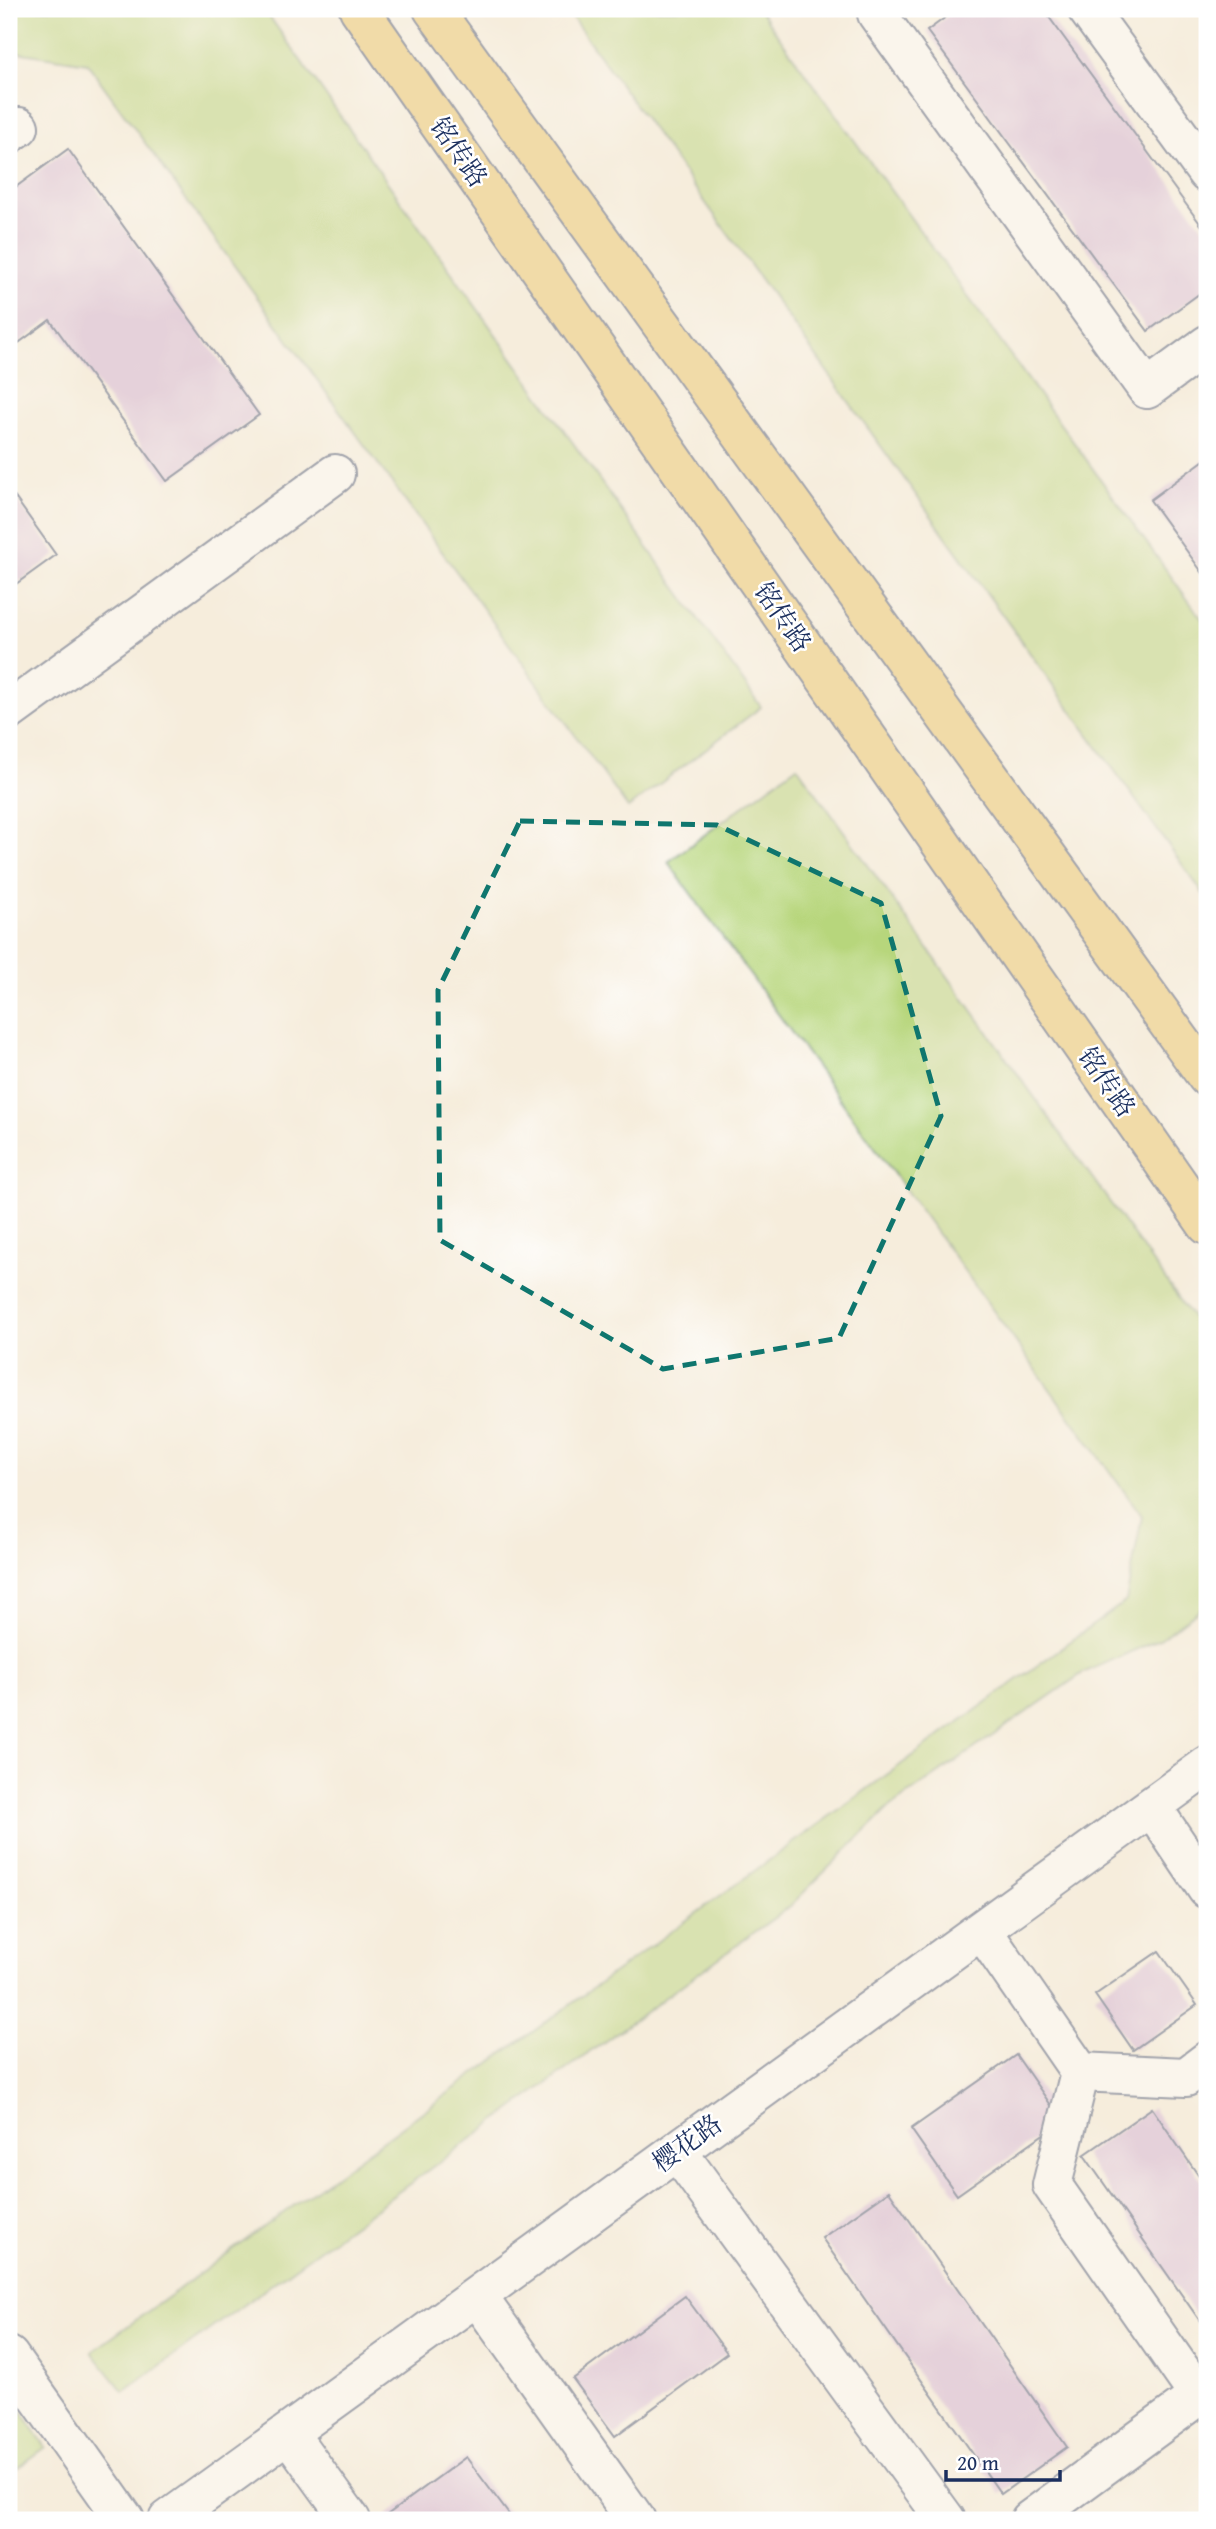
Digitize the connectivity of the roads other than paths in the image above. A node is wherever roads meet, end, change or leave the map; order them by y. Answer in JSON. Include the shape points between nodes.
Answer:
{"nodes":[{"id":1,"x":359,"y":9,"type":"edge"},
{"id":2,"x":433,"y":9,"type":"edge"},
{"id":3,"x":884,"y":9,"type":"edge"},
{"id":4,"x":1087,"y":9,"type":"edge"},
{"id":5,"x":1207,"y":173,"type":"edge"},
{"id":6,"x":1207,"y":345,"type":"edge"},
{"id":7,"x":335,"y":474,"type":"dead end"},
{"id":8,"x":9,"y":711,"type":"edge"},
{"id":9,"x":1201,"y":1055,"type":"edge"},
{"id":10,"x":1207,"y":1225,"type":"edge"},
{"id":11,"x":1207,"y":1766,"type":"edge"},
{"id":12,"x":1152,"y":1807,"type":"junction"},
{"id":13,"x":1207,"y":1889,"type":"edge"},
{"id":14,"x":982,"y":1930,"type":"junction"},
{"id":15,"x":1207,"y":2061,"type":"edge"},
{"id":16,"x":1080,"y":2072,"type":"junction"},
{"id":17,"x":677,"y":2151,"type":"junction"},
{"id":18,"x":477,"y":2296,"type":"junction"},
{"id":19,"x":9,"y":2356,"type":"edge"},
{"id":20,"x":1203,"y":2393,"type":"edge"},
{"id":21,"x":288,"y":2433,"type":"junction"},
{"id":22,"x":185,"y":2515,"type":"edge"},
{"id":23,"x":125,"y":2520,"type":"edge"},
{"id":24,"x":351,"y":2520,"type":"edge"},
{"id":25,"x":636,"y":2520,"type":"edge"},
{"id":26,"x":946,"y":2520,"type":"edge"},
{"id":27,"x":1030,"y":2520,"type":"edge"}],
"edges":[{"from":1,"to":10,"type":"main road","name":"铭传路"},
{"from":2,"to":9,"type":"main road"},
{"from":3,"to":6,"type":"street","via":[[877,14],[1147,389]]},
{"from":4,"to":5,"type":"street"},
{"from":7,"to":8,"type":"street"},
{"from":11,"to":12,"type":"street","name":"樱花路"},
{"from":12,"to":13,"type":"street"},
{"from":12,"to":14,"type":"street","name":"樱花路"},
{"from":14,"to":16,"type":"street"},
{"from":14,"to":17,"type":"street","name":"樱花路"},
{"from":15,"to":16,"type":"street","via":[[1186,2077]]},
{"from":16,"to":20,"type":"street","via":[[1052,2185]]},
{"from":17,"to":18,"type":"street","name":"樱花路"},
{"from":17,"to":26,"type":"street"},
{"from":18,"to":21,"type":"street","name":"樱花路"},
{"from":18,"to":25,"type":"street"},
{"from":19,"to":23,"type":"street"},
{"from":20,"to":27,"type":"street"},
{"from":21,"to":22,"type":"street","name":"樱花路"},
{"from":21,"to":24,"type":"street"}]}
